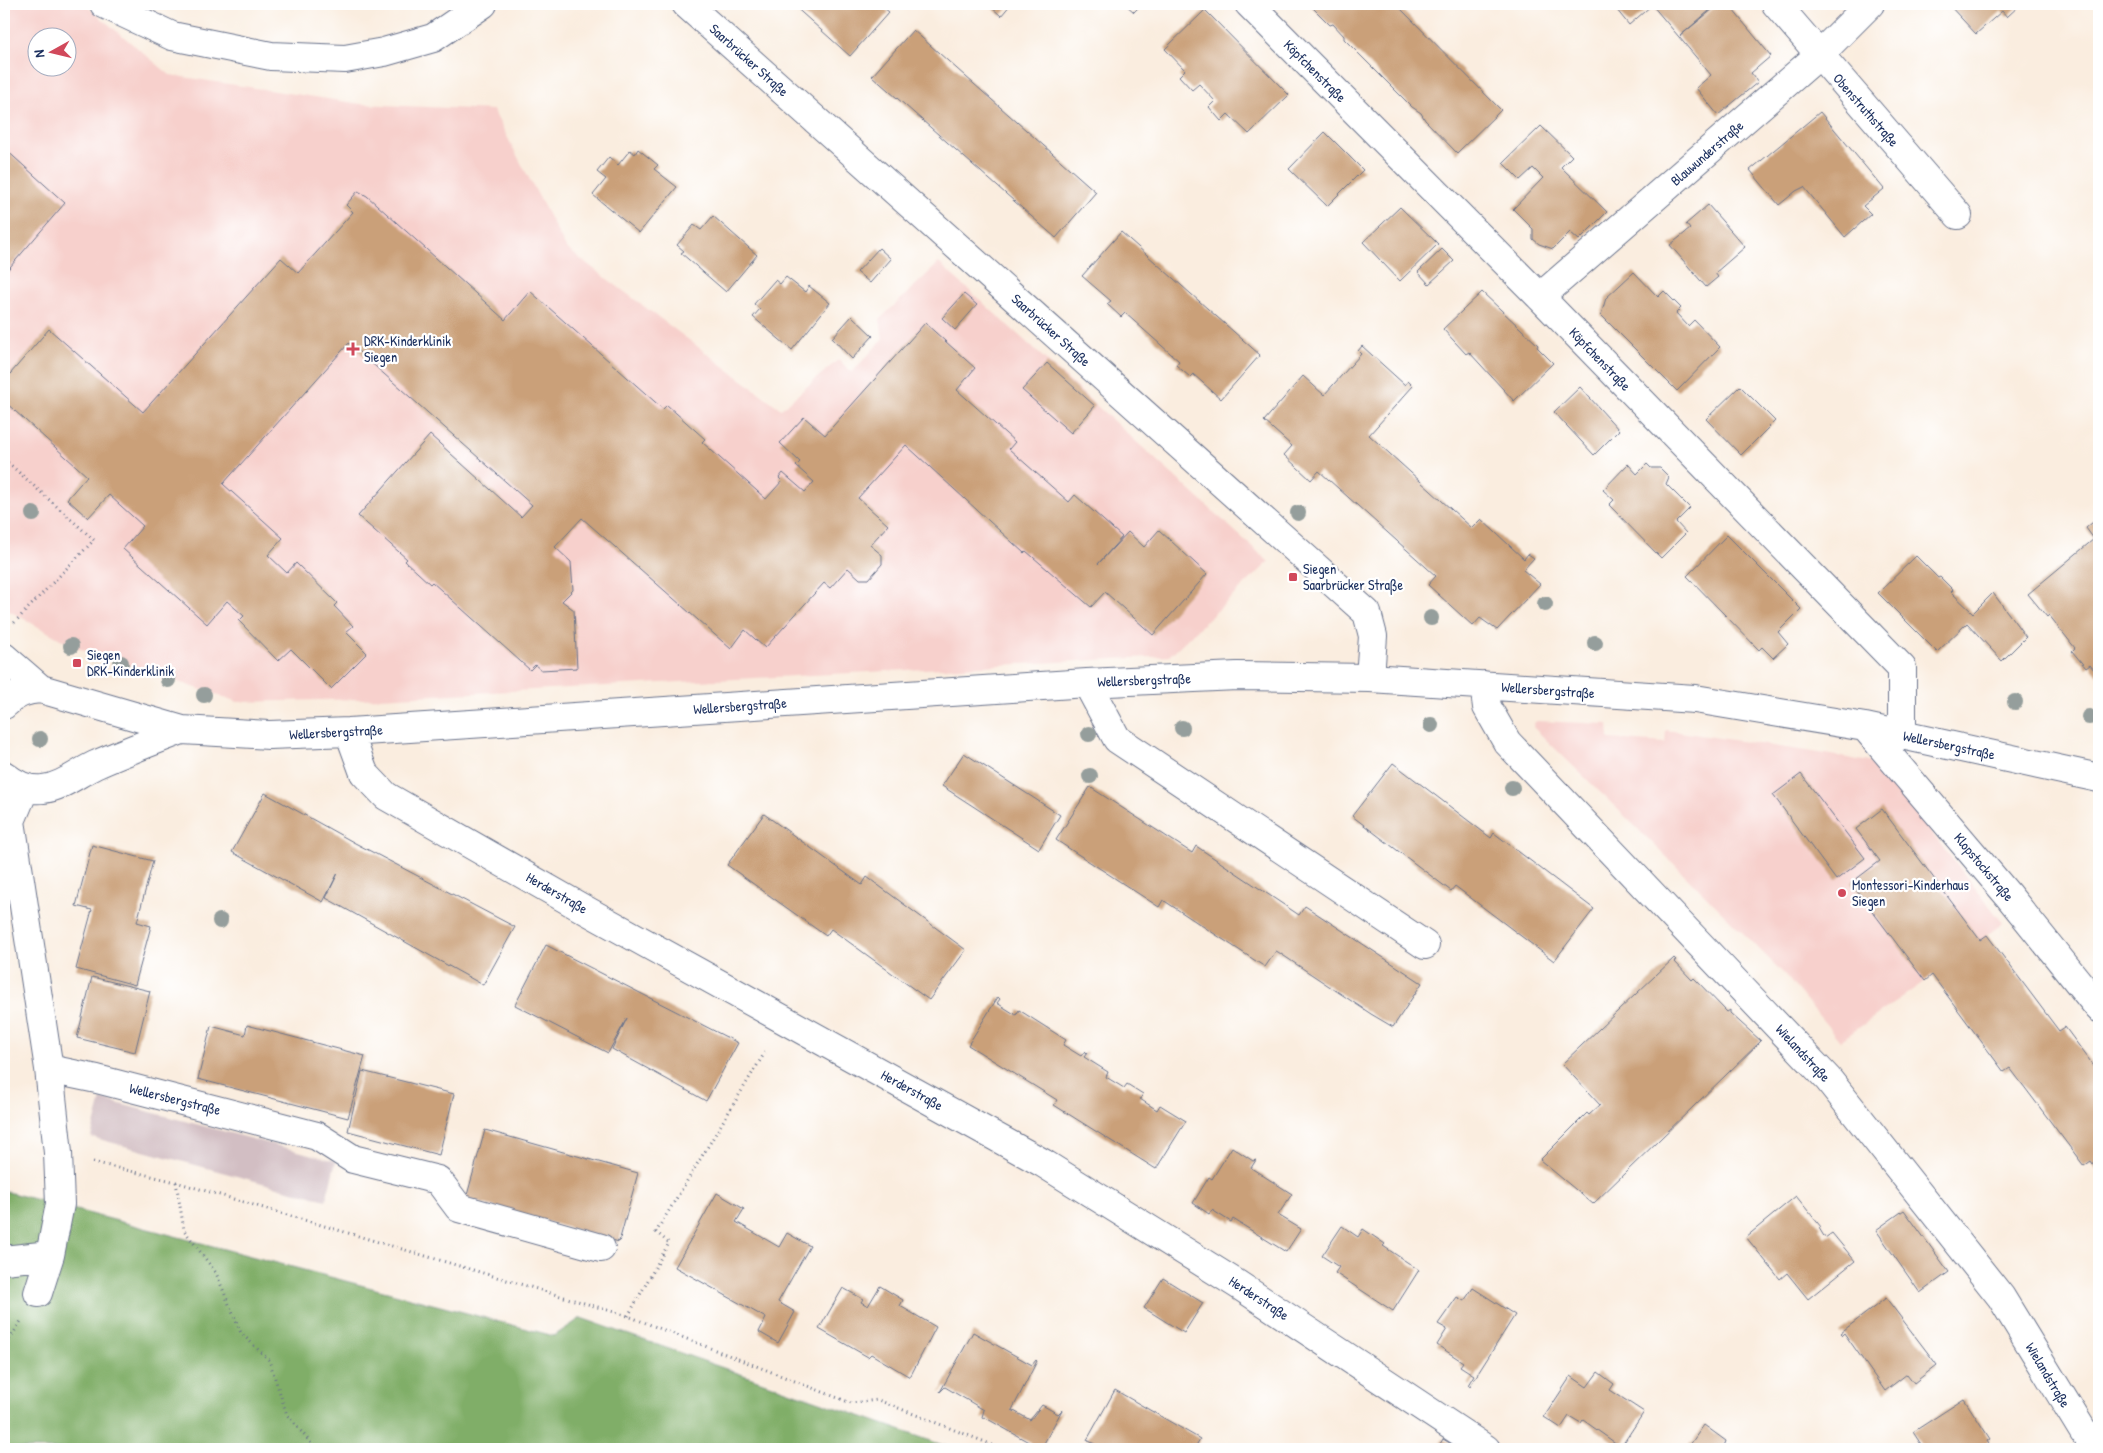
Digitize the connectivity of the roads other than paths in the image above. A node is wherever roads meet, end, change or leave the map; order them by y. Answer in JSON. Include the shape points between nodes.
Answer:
{"nodes":[{"id":1,"x":104,"y":4,"type":"edge"},
{"id":2,"x":686,"y":4,"type":"edge"},
{"id":3,"x":1249,"y":4,"type":"edge"},
{"id":4,"x":1776,"y":4,"type":"edge"},
{"id":5,"x":1870,"y":4,"type":"edge"},
{"id":6,"x":469,"y":8,"type":"edge"},
{"id":7,"x":1819,"y":56,"type":"junction"},
{"id":8,"x":1958,"y":215,"type":"dead end"},
{"id":9,"x":1540,"y":298,"type":"junction"},
{"id":10,"x":4,"y":657,"type":"edge"},
{"id":11,"x":1370,"y":678,"type":"junction"},
{"id":12,"x":1087,"y":683,"type":"junction"},
{"id":13,"x":1484,"y":686,"type":"junction"},
{"id":14,"x":41,"y":689,"type":"junction"},
{"id":15,"x":4,"y":704,"type":"edge"},
{"id":16,"x":1866,"y":727,"type":"junction"},
{"id":17,"x":182,"y":730,"type":"junction"},
{"id":18,"x":349,"y":732,"type":"junction"},
{"id":19,"x":1902,"y":735,"type":"junction"},
{"id":20,"x":2099,"y":778,"type":"edge"},
{"id":21,"x":14,"y":782,"type":"edge"},
{"id":22,"x":1425,"y":945,"type":"dead end"},
{"id":23,"x":2099,"y":1008,"type":"edge"},
{"id":24,"x":49,"y":1069,"type":"junction"},
{"id":25,"x":602,"y":1248,"type":"dead end"},
{"id":26,"x":50,"y":1255,"type":"junction"},
{"id":27,"x":4,"y":1260,"type":"edge"},
{"id":28,"x":38,"y":1293,"type":"dead end"},
{"id":29,"x":1486,"y":1449,"type":"edge"},
{"id":30,"x":2094,"y":1449,"type":"edge"}],
"edges":[{"from":1,"to":6,"type":"street","via":[[172,36],[271,56],[308,59],[345,59],[433,38]]},
{"from":2,"to":11,"type":"street","name":"Saarbrücker Straße","via":[[1367,613],[1373,636]]},
{"from":3,"to":9,"type":"street","name":"Köpfchenstraße"},
{"from":4,"to":7,"type":"street","name":"Obenstruthstraße"},
{"from":5,"to":7,"type":"street","name":"Blauwunderstraße"},
{"from":7,"to":8,"type":"street","name":"Obenstruthstraße"},
{"from":7,"to":9,"type":"street","name":"Blauwunderstraße"},
{"from":9,"to":19,"type":"street","name":"Köpfchenstraße","via":[[1902,668]]},
{"from":10,"to":14,"type":"street"},
{"from":11,"to":12,"type":"street","name":"Wellersbergstraße","via":[[1237,676]]},
{"from":11,"to":13,"type":"street","name":"Wellersbergstraße"},
{"from":12,"to":18,"type":"street","name":"Wellersbergstraße"},
{"from":12,"to":22,"type":"street","via":[[1117,740]]},
{"from":13,"to":16,"type":"street","name":"Wellersbergstraße","via":[[1695,700]]},
{"from":13,"to":30,"type":"street","name":"Wielandstraße","via":[[1487,707],[1507,742],[1828,1079],[2002,1297]]},
{"from":14,"to":15,"type":"street","name":"Wellersbergstraße","via":[[28,690],[11,697]]},
{"from":14,"to":17,"type":"street","name":"Wellersbergstraße"},
{"from":16,"to":19,"type":"street","name":"Wellersbergstraße"},
{"from":16,"to":23,"type":"street","name":"Klopstockstraße"},
{"from":17,"to":18,"type":"street","name":"Wellersbergstraße","via":[[269,734]]},
{"from":17,"to":21,"type":"street","name":"Wellersbergstraße","via":[[94,766],[59,786],[42,790]]},
{"from":18,"to":29,"type":"street","name":"Herderstraße","via":[[364,773],[386,796],[1043,1163],[1237,1284]]},
{"from":19,"to":20,"type":"street","name":"Wellersbergstraße"},
{"from":21,"to":24,"type":"street","name":"Wellersbergstraße","via":[[11,821]]},
{"from":24,"to":25,"type":"street","name":"Wellersbergstraße","via":[[317,1136],[354,1159],[438,1180],[459,1208]]},
{"from":24,"to":26,"type":"street","name":"Wellersbergstraße","via":[[60,1204]]},
{"from":26,"to":27,"type":"street"},
{"from":26,"to":28,"type":"street","name":"Wellersbergstraße"}]}
